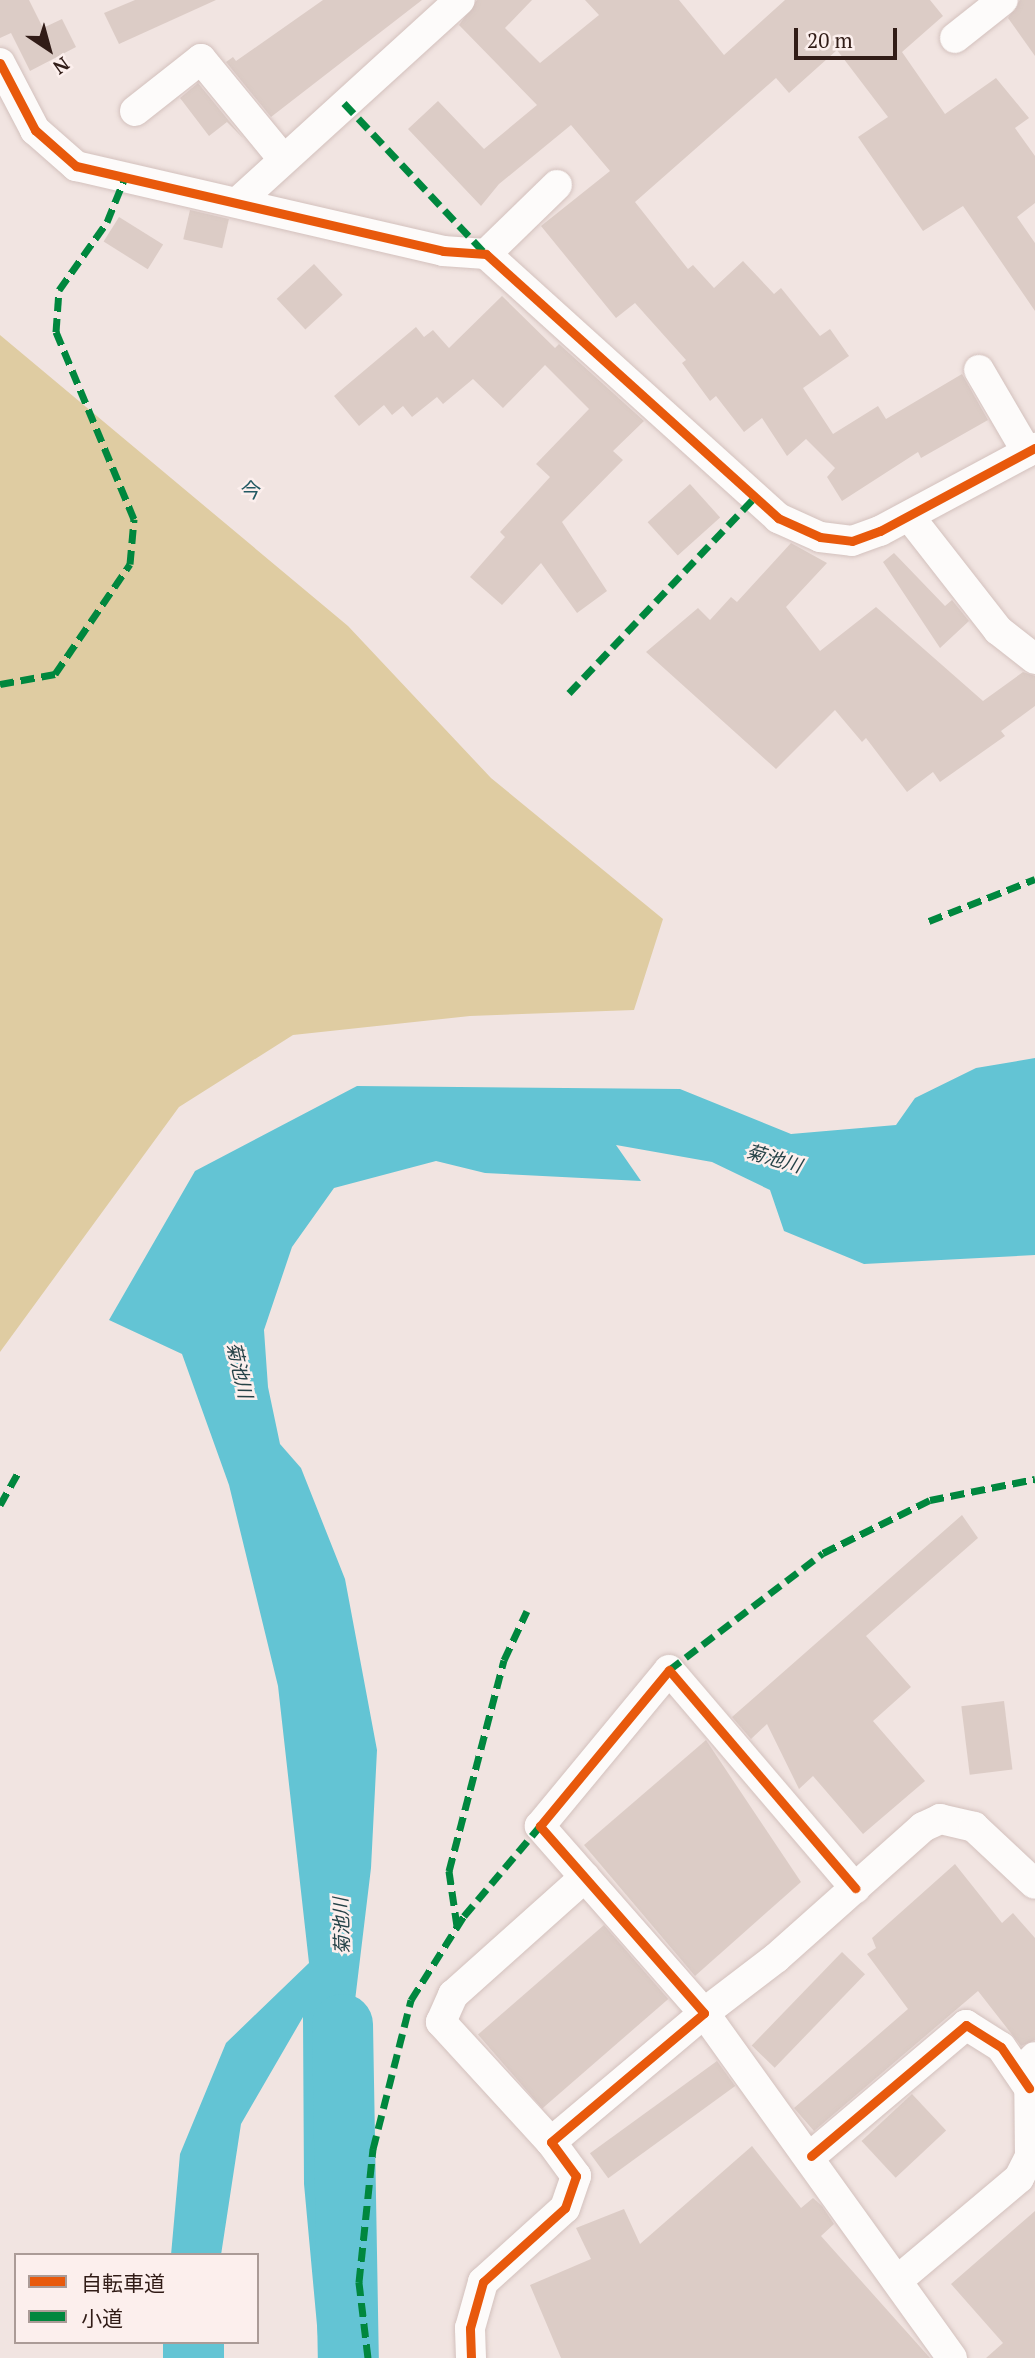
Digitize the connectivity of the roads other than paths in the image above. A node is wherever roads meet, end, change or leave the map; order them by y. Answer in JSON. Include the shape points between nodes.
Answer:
{"nodes":[{"id":1,"x":460,"y":0,"type":"edge"},
{"id":2,"x":1003,"y":0,"type":"edge"},
{"id":3,"x":955,"y":38,"type":"dead end"},
{"id":4,"x":0,"y":63,"type":"edge"},
{"id":5,"x":135,"y":111,"type":"dead end"},
{"id":6,"x":283,"y":159,"type":"junction"},
{"id":7,"x":557,"y":185,"type":"dead end"},
{"id":8,"x":240,"y":200,"type":"junction"},
{"id":9,"x":486,"y":254,"type":"junction"},
{"id":10,"x":979,"y":370,"type":"dead end"},
{"id":11,"x":1031,"y":450,"type":"edge"},
{"id":12,"x":909,"y":516,"type":"junction"},
{"id":13,"x":1035,"y":659,"type":"edge"},
{"id":14,"x":585,"y":1877,"type":"junction"},
{"id":15,"x":1035,"y":1884,"type":"edge"},
{"id":16,"x":855,"y":1888,"type":"junction"},
{"id":17,"x":704,"y":2013,"type":"junction"},
{"id":18,"x":1035,"y":2057,"type":"edge"},
{"id":19,"x":1029,"y":2088,"type":"junction"},
{"id":20,"x":551,"y":2142,"type":"junction"},
{"id":21,"x":811,"y":2156,"type":"junction"},
{"id":22,"x":898,"y":2280,"type":"junction"},
{"id":23,"x":471,"y":2358,"type":"edge"},
{"id":24,"x":952,"y":2358,"type":"edge"}],
"edges":[{"from":1,"to":6,"type":"street"},
{"from":2,"to":3,"type":"street"},
{"from":4,"to":8,"type":"street","via":[[35,130],[76,166],[124,180]]},
{"from":5,"to":6,"type":"street","via":[[201,59]]},
{"from":6,"to":8,"type":"street"},
{"from":7,"to":9,"type":"street"},
{"from":8,"to":9,"type":"street","via":[[443,251]]},
{"from":9,"to":12,"type":"street","via":[[778,518],[820,537],[852,541]]},
{"from":10,"to":11,"type":"street"},
{"from":11,"to":12,"type":"street"},
{"from":12,"to":13,"type":"street","via":[[998,630]]},
{"from":14,"to":16,"type":"street","via":[[541,1826],[669,1670]]},
{"from":14,"to":17,"type":"street"},
{"from":14,"to":20,"type":"street","via":[[453,1995],[442,2022]]},
{"from":15,"to":16,"type":"street","via":[[974,1827],[940,1819],[923,1827]]},
{"from":16,"to":17,"type":"street"},
{"from":17,"to":20,"type":"street"},
{"from":17,"to":21,"type":"street"},
{"from":18,"to":19,"type":"street","via":[[1029,2063]]},
{"from":19,"to":21,"type":"street","via":[[1001,2048],[965,2025]]},
{"from":19,"to":22,"type":"street","via":[[1030,2156],[1019,2178]]},
{"from":20,"to":23,"type":"street","via":[[576,2176],[565,2208],[483,2282],[470,2328]]},
{"from":21,"to":22,"type":"street"},
{"from":22,"to":24,"type":"street"}]}
